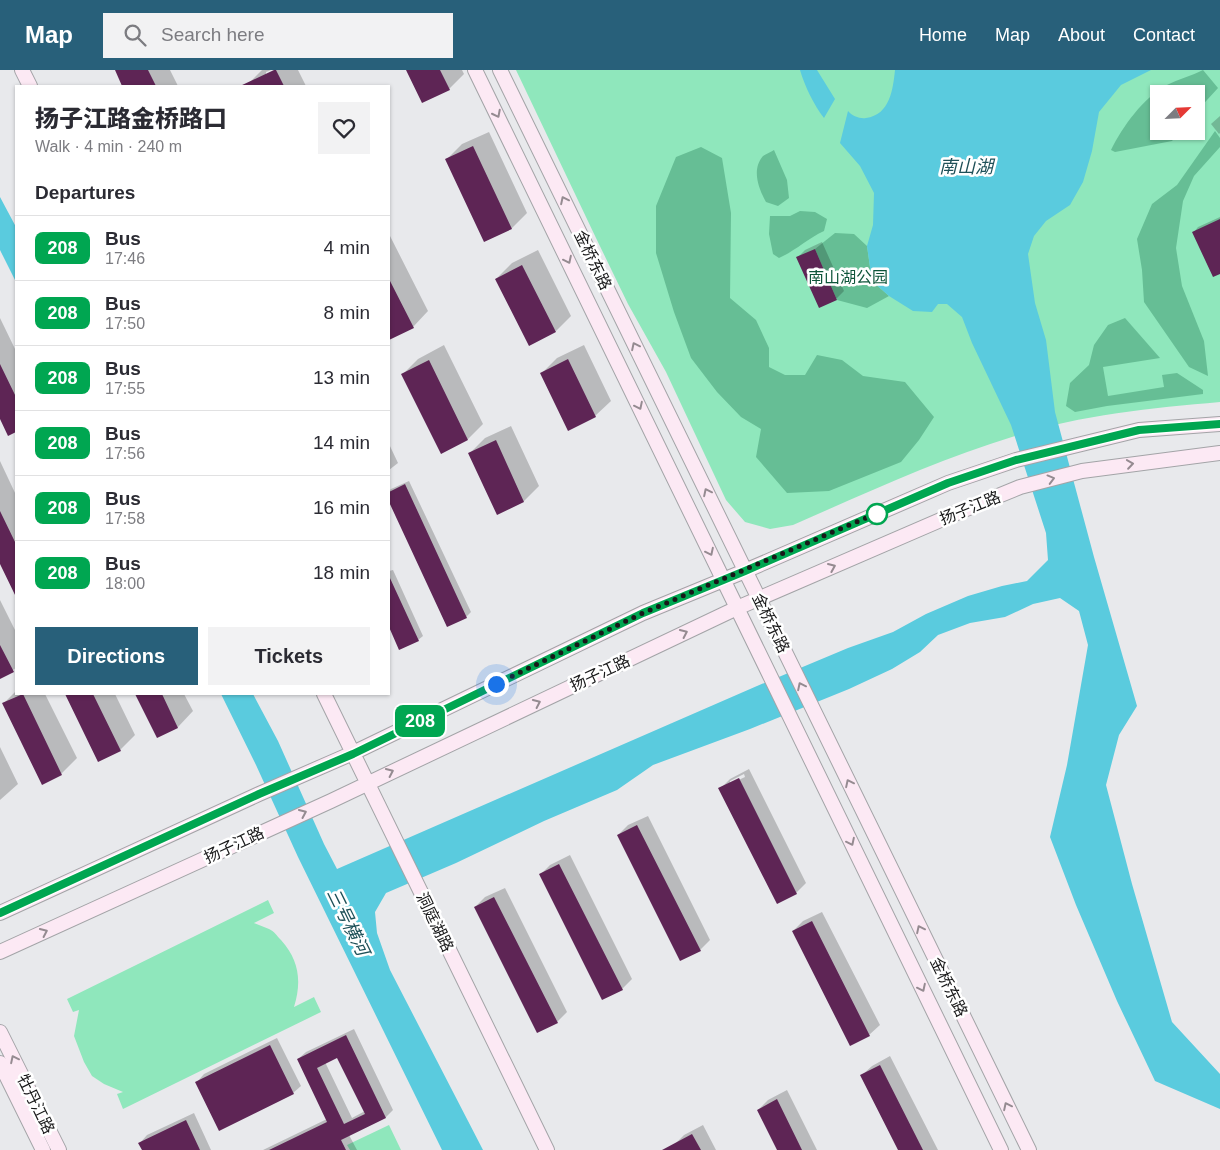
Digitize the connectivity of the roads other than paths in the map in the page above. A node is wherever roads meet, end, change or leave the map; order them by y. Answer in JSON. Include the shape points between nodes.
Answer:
{"nodes":[{"id":1,"x":22,"y":70,"type":"edge"},
{"id":2,"x":475,"y":70,"type":"edge"},
{"id":3,"x":500,"y":70,"type":"edge"},
{"id":4,"x":30,"y":85,"type":"edge"},
{"id":5,"x":1220,"y":424,"type":"edge"},
{"id":6,"x":1220,"y":453,"type":"edge"},
{"id":7,"x":745,"y":571,"type":"junction"},
{"id":8,"x":723,"y":580,"type":"junction"},
{"id":9,"x":759,"y":598,"type":"junction"},
{"id":10,"x":737,"y":608,"type":"junction"},
{"id":11,"x":324,"y":695,"type":"edge"},
{"id":12,"x":353,"y":754,"type":"junction"},
{"id":13,"x":367,"y":783,"type":"junction"},
{"id":14,"x":0,"y":913,"type":"edge"},
{"id":15,"x":0,"y":952,"type":"edge"},
{"id":16,"x":0,"y":1032,"type":"edge"},
{"id":17,"x":0,"y":1063,"type":"edge"},
{"id":18,"x":43,"y":1150,"type":"edge"},
{"id":19,"x":59,"y":1150,"type":"edge"},
{"id":20,"x":546,"y":1150,"type":"edge"},
{"id":21,"x":1001,"y":1150,"type":"edge"},
{"id":22,"x":1029,"y":1150,"type":"edge"}],
"edges":[{"from":1,"to":4,"type":"street"},
{"from":2,"to":8,"type":"street","name":"金桥东路","one_way":true},
{"from":7,"to":3,"type":"street","name":"金桥东路","one_way":true},
{"from":5,"to":7,"type":"street","name":"扬子江路","via":[[1139,430],[1016,460],[948,483]]},
{"from":9,"to":6,"type":"street","name":"扬子江路","one_way":true,"via":[[1020,488],[1082,471]]},
{"from":7,"to":8,"type":"street","name":"扬子江路"},
{"from":7,"to":9,"type":"street","name":"金桥东路"},
{"from":8,"to":10,"type":"street","name":"金桥东路"},
{"from":8,"to":12,"type":"street","name":"扬子江路","via":[[643,613]]},
{"from":9,"to":10,"type":"street","name":"扬子江路"},
{"from":22,"to":9,"type":"street","name":"金桥东路","one_way":true},
{"from":13,"to":10,"type":"street","name":"扬子江路","one_way":true},
{"from":10,"to":21,"type":"street","name":"金桥东路","one_way":true},
{"from":11,"to":12,"type":"street","name":"洞庭湖路"},
{"from":12,"to":13,"type":"street","name":"洞庭湖路"},
{"from":12,"to":14,"type":"street","name":"扬子江路"},
{"from":15,"to":13,"type":"street","name":"扬子江路","one_way":true},
{"from":13,"to":20,"type":"street","name":"洞庭湖路"},
{"from":19,"to":16,"type":"street","name":"牡丹江路","one_way":true},
{"from":17,"to":18,"type":"street","name":"牡丹江路"}]}
